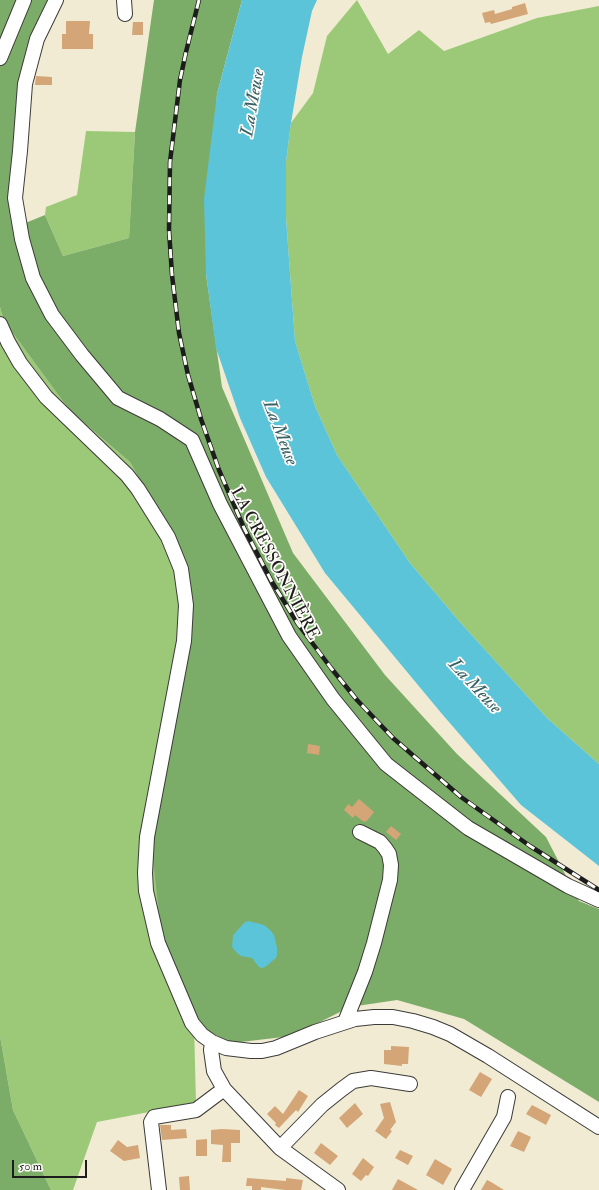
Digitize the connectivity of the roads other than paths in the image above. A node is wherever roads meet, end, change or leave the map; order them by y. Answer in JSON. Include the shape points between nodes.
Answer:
{"nodes":[{"id":1,"x":24,"y":0,"type":"edge"},
{"id":2,"x":56,"y":0,"type":"edge"},
{"id":3,"x":124,"y":0,"type":"edge"},
{"id":4,"x":125,"y":14,"type":"dead end"},
{"id":5,"x":2,"y":52,"type":"edge"},
{"id":6,"x":0,"y":324,"type":"edge"},
{"id":7,"x":360,"y":832,"type":"dead end"},
{"id":8,"x":599,"y":900,"type":"edge"},
{"id":9,"x":345,"y":1022,"type":"junction"},
{"id":10,"x":212,"y":1042,"type":"junction"},
{"id":11,"x":410,"y":1084,"type":"dead end"},
{"id":12,"x":224,"y":1089,"type":"junction"},
{"id":13,"x":508,"y":1097,"type":"dead end"},
{"id":14,"x":599,"y":1127,"type":"edge"},
{"id":15,"x":280,"y":1148,"type":"junction"},
{"id":16,"x":159,"y":1190,"type":"edge"},
{"id":17,"x":338,"y":1190,"type":"edge"},
{"id":18,"x":462,"y":1190,"type":"edge"}],
"edges":[{"from":1,"to":5,"type":"street"},
{"from":2,"to":8,"type":"street","name":"LA CRESSONNIÈRE","via":[[37,39],[25,84],[15,198],[22,239],[33,278],[52,314],[118,398],[160,419],[192,440],[220,504],[289,636],[386,764],[468,828],[568,886]]},
{"from":3,"to":4,"type":"street"},
{"from":6,"to":10,"type":"street","via":[[20,363],[46,397],[127,474],[168,537],[181,569],[186,605],[184,641],[147,837],[146,891],[158,943],[192,1023]]},
{"from":7,"to":9,"type":"street","via":[[380,842],[389,854],[390,880],[365,972]]},
{"from":9,"to":10,"type":"street","via":[[262,1051],[226,1048]]},
{"from":9,"to":14,"type":"street","via":[[393,1017],[450,1034]]},
{"from":10,"to":12,"type":"street","via":[[214,1071]]},
{"from":11,"to":15,"type":"street","via":[[371,1078],[353,1082],[322,1105]]},
{"from":12,"to":15,"type":"street"},
{"from":12,"to":16,"type":"street","via":[[196,1110],[154,1117],[151,1122]]},
{"from":13,"to":18,"type":"street","via":[[504,1117]]},
{"from":15,"to":17,"type":"street"}]}
